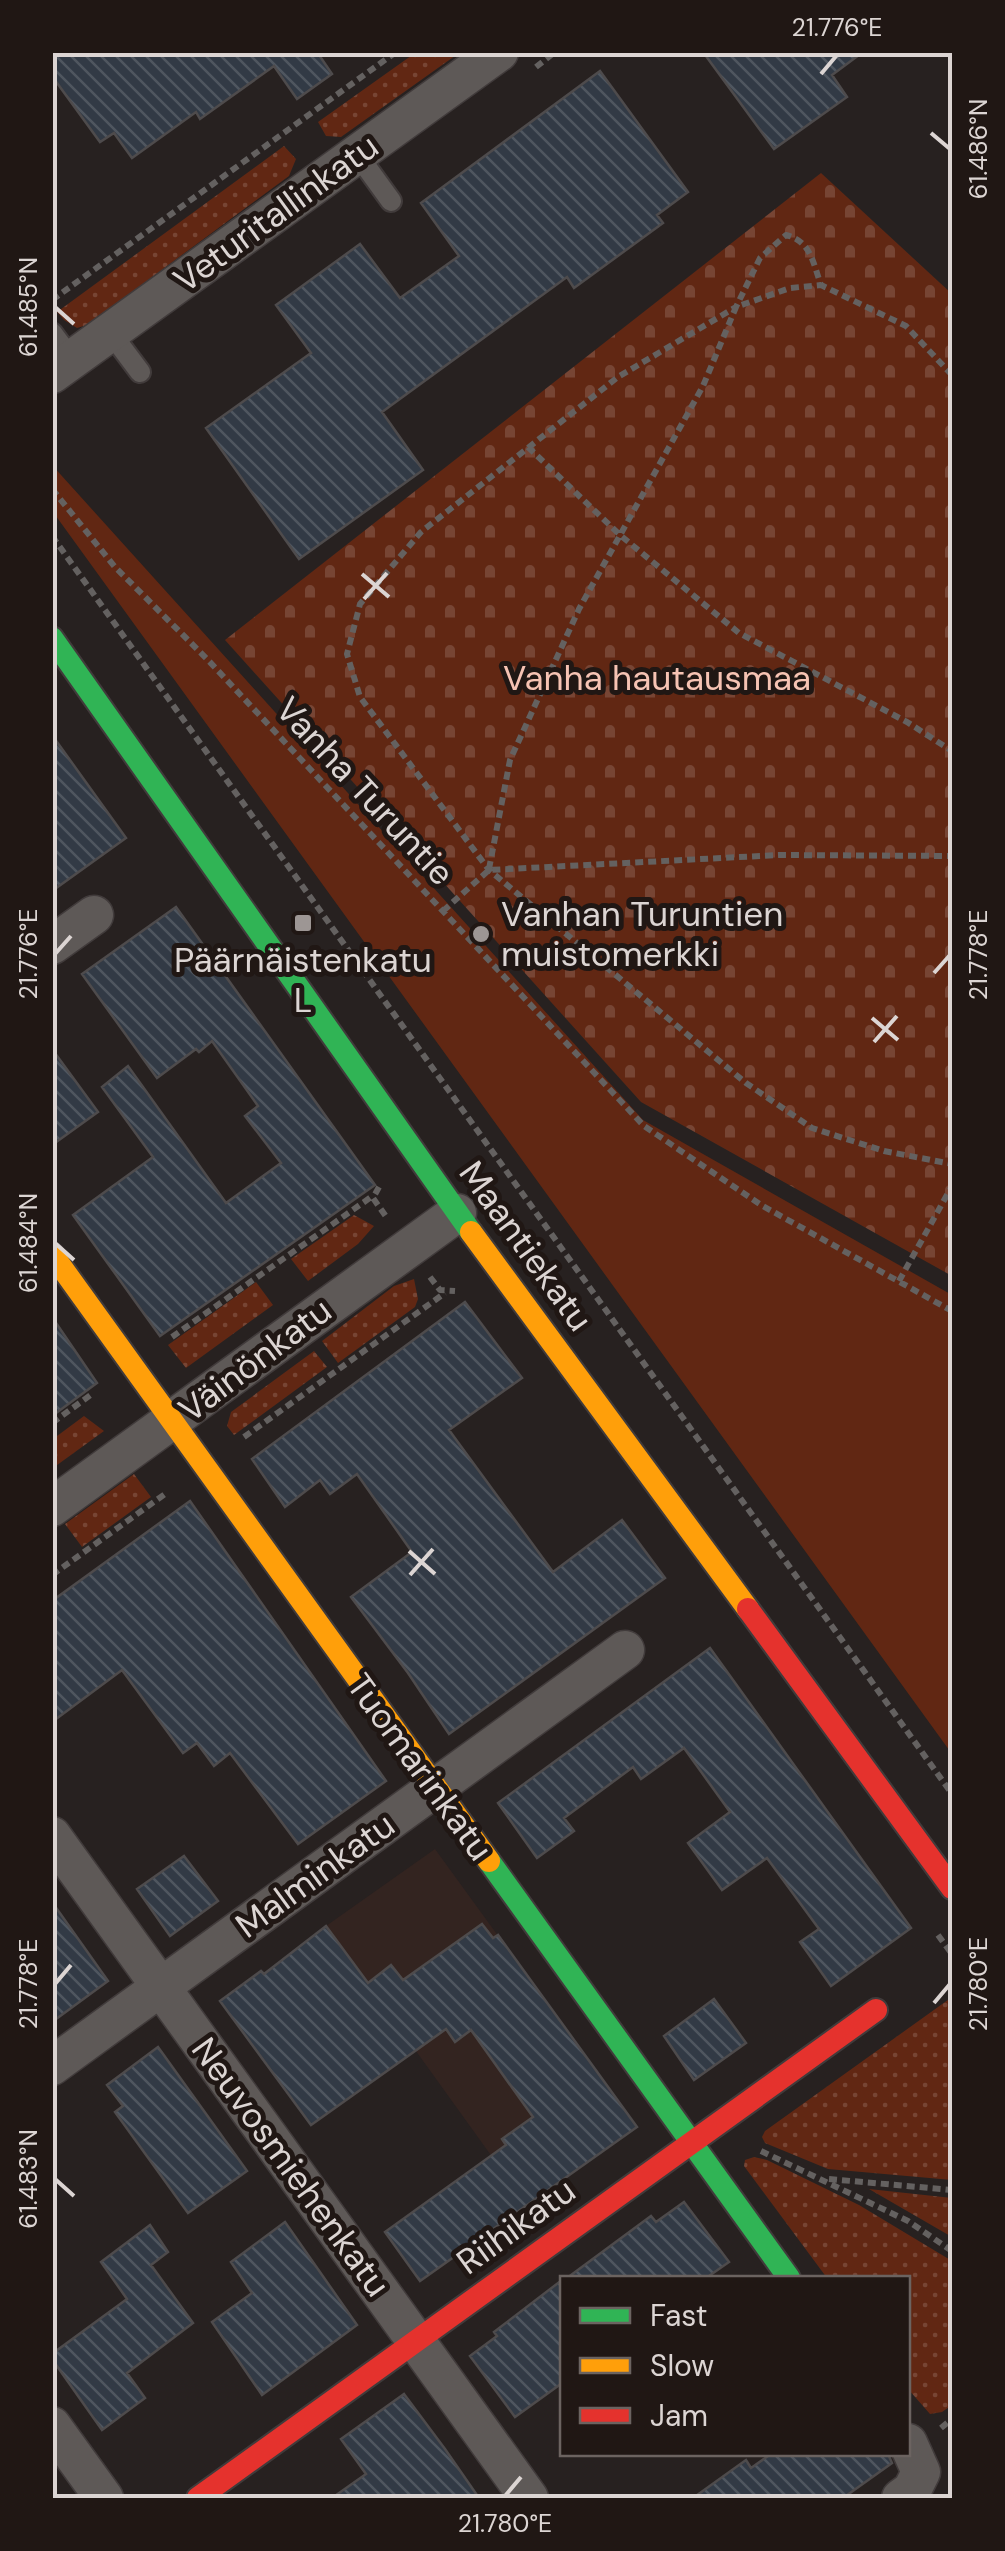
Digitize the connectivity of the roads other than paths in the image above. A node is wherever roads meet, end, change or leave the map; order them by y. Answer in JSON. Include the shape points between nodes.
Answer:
{"nodes":[{"id":1,"x":499,"y":52,"type":"edge"},
{"id":2,"x":357,"y":154,"type":"junction"},
{"id":3,"x":392,"y":201,"type":"dead end"},
{"id":4,"x":110,"y":332,"type":"junction"},
{"id":5,"x":59,"y":355,"type":"edge"},
{"id":6,"x":140,"y":372,"type":"dead end"},
{"id":7,"x":52,"y":638,"type":"edge"},
{"id":8,"x":94,"y":915,"type":"dead end"},
{"id":9,"x":52,"y":945,"type":"edge"},
{"id":10,"x":457,"y":1212,"type":"junction"},
{"id":11,"x":52,"y":1254,"type":"edge"},
{"id":12,"x":173,"y":1422,"type":"junction"},
{"id":13,"x":52,"y":1508,"type":"edge"},
{"id":14,"x":625,"y":1650,"type":"dead end"},
{"id":15,"x":435,"y":1788,"type":"junction"},
{"id":16,"x":52,"y":1836,"type":"edge"},
{"id":17,"x":952,"y":1888,"type":"edge"},
{"id":18,"x":161,"y":1987,"type":"junction"},
{"id":19,"x":876,"y":2010,"type":"dead end"},
{"id":20,"x":52,"y":2066,"type":"edge"},
{"id":21,"x":700,"y":2137,"type":"junction"},
{"id":22,"x":787,"y":2276,"type":"edge"},
{"id":23,"x":416,"y":2342,"type":"junction"},
{"id":24,"x":52,"y":2426,"type":"edge"},
{"id":25,"x":910,"y":2447,"type":"edge"},
{"id":26,"x":104,"y":2498,"type":"edge"},
{"id":27,"x":198,"y":2498,"type":"edge"},
{"id":28,"x":529,"y":2498,"type":"edge"},
{"id":29,"x":901,"y":2498,"type":"edge"}],
"edges":[{"from":1,"to":2,"type":"street","name":"Veturitallinkatu"},
{"from":2,"to":3,"type":"lane"},
{"from":2,"to":4,"type":"street","name":"Veturitallinkatu"},
{"from":4,"to":5,"type":"street","name":"Veturitallinkatu"},
{"from":4,"to":6,"type":"lane"},
{"from":7,"to":10,"type":"street","name":"Maantiekatu"},
{"from":8,"to":9,"type":"street"},
{"from":10,"to":12,"type":"street","name":"Väinönkatu"},
{"from":10,"to":17,"type":"street","name":"Maantiekatu"},
{"from":11,"to":12,"type":"street","name":"Tuomarinkatu"},
{"from":12,"to":13,"type":"street","name":"Väinönkatu"},
{"from":12,"to":15,"type":"street","name":"Tuomarinkatu"},
{"from":14,"to":15,"type":"street","name":"Malminkatu"},
{"from":15,"to":18,"type":"street","name":"Malminkatu"},
{"from":15,"to":21,"type":"street","name":"Tuomarinkatu"},
{"from":16,"to":18,"type":"street","name":"Neuvosmiehenkatu"},
{"from":18,"to":20,"type":"street","name":"Malminkatu"},
{"from":18,"to":23,"type":"street","name":"Neuvosmiehenkatu"},
{"from":19,"to":21,"type":"street","name":"Riihikatu"},
{"from":21,"to":22,"type":"street","name":"Tuomarinkatu"},
{"from":21,"to":23,"type":"street","name":"Riihikatu"},
{"from":23,"to":27,"type":"street","name":"Riihikatu"},
{"from":23,"to":28,"type":"street","name":"Neuvosmiehenkatu"},
{"from":24,"to":26,"type":"street"},
{"from":25,"to":29,"type":"street","via":[[921,2472]]}]}
